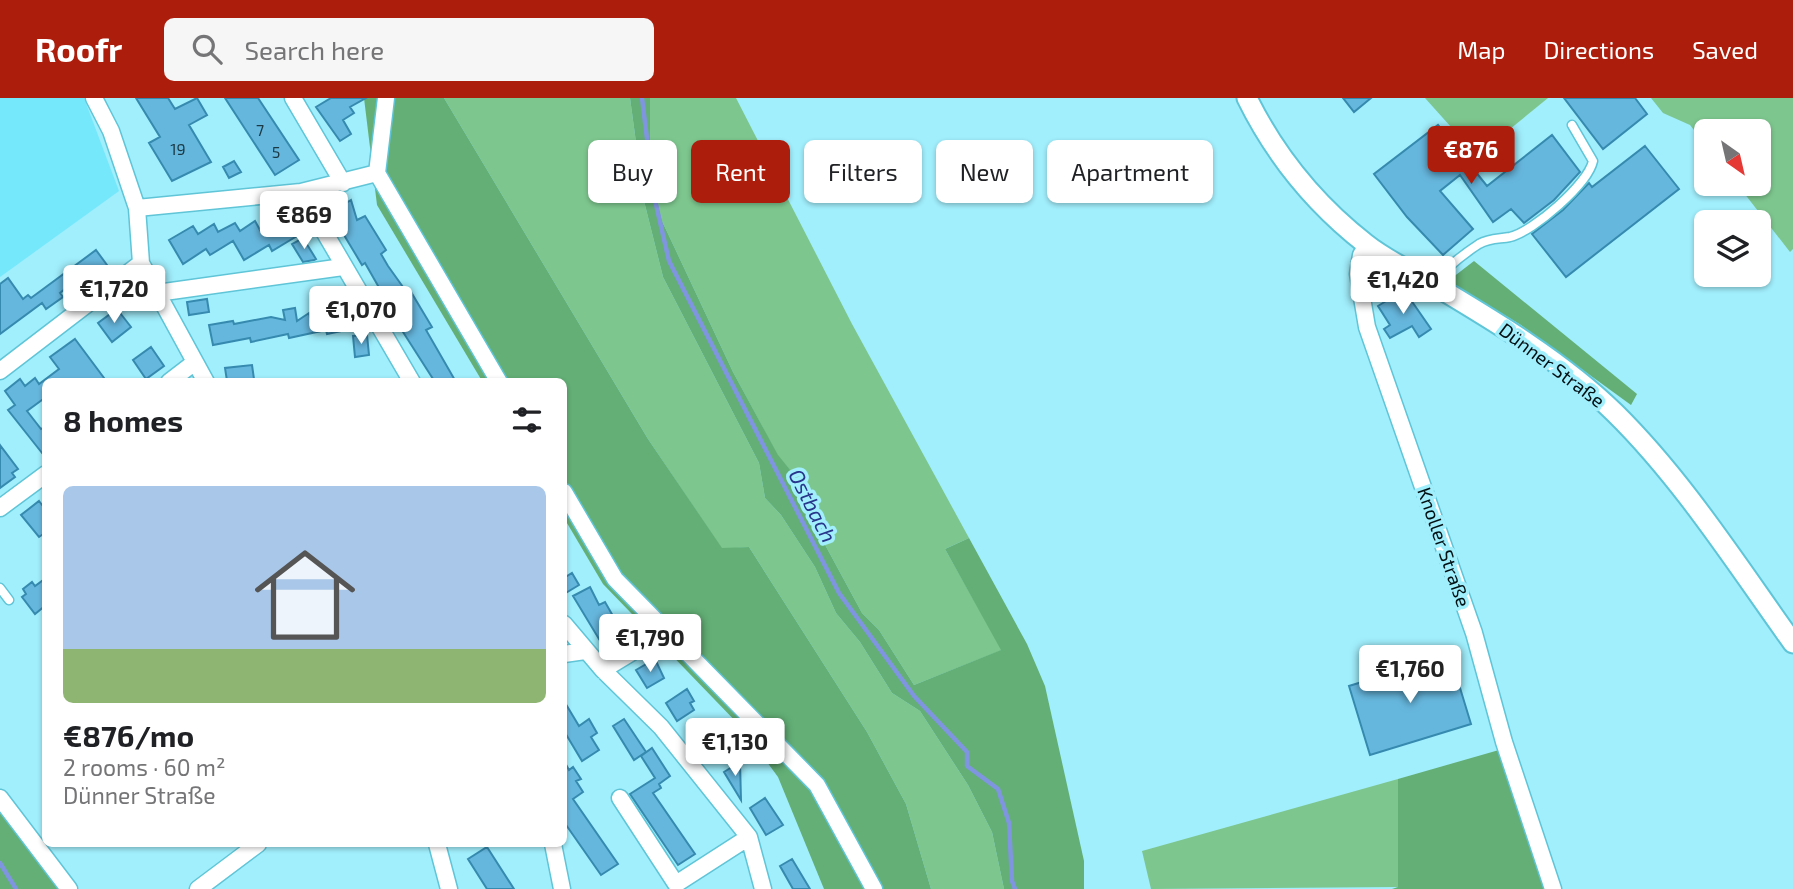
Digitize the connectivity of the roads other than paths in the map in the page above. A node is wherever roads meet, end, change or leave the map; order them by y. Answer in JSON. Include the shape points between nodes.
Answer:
{"nodes":[{"id":1,"x":94,"y":98,"type":"edge"},
{"id":2,"x":293,"y":98,"type":"edge"},
{"id":3,"x":386,"y":98,"type":"edge"},
{"id":4,"x":1247,"y":98,"type":"edge"},
{"id":5,"x":1572,"y":125,"type":"dead end"},
{"id":6,"x":377,"y":173,"type":"junction"},
{"id":7,"x":343,"y":183,"type":"junction"},
{"id":8,"x":301,"y":192,"type":"junction"},
{"id":9,"x":137,"y":208,"type":"junction"},
{"id":10,"x":1367,"y":245,"type":"junction"},
{"id":11,"x":141,"y":263,"type":"junction"},
{"id":12,"x":343,"y":267,"type":"junction"},
{"id":13,"x":1433,"y":284,"type":"junction"},
{"id":14,"x":156,"y":293,"type":"junction"},
{"id":15,"x":195,"y":362,"type":"junction"},
{"id":16,"x":0,"y":370,"type":"edge"},
{"id":17,"x":174,"y":378,"type":"edge"},
{"id":18,"x":204,"y":378,"type":"edge"},
{"id":19,"x":410,"y":378,"type":"edge"},
{"id":20,"x":497,"y":378,"type":"edge"},
{"id":21,"x":42,"y":477,"type":"edge"},
{"id":22,"x":567,"y":497,"type":"edge"},
{"id":23,"x":0,"y":508,"type":"edge"},
{"id":24,"x":0,"y":588,"type":"edge"},
{"id":25,"x":9,"y":600,"type":"dead end"},
{"id":26,"x":567,"y":628,"type":"edge"},
{"id":27,"x":667,"y":631,"type":"junction"},
{"id":28,"x":1793,"y":642,"type":"edge"},
{"id":29,"x":585,"y":651,"type":"junction"},
{"id":30,"x":567,"y":654,"type":"edge"},
{"id":31,"x":603,"y":670,"type":"junction"},
{"id":32,"x":0,"y":798,"type":"edge"},
{"id":33,"x":620,"y":798,"type":"dead end"},
{"id":34,"x":749,"y":837,"type":"junction"},
{"id":35,"x":254,"y":847,"type":"edge"},
{"id":36,"x":438,"y":847,"type":"edge"},
{"id":37,"x":554,"y":847,"type":"edge"},
{"id":38,"x":69,"y":889,"type":"edge"},
{"id":39,"x":198,"y":889,"type":"edge"},
{"id":40,"x":449,"y":889,"type":"edge"},
{"id":41,"x":562,"y":889,"type":"edge"},
{"id":42,"x":763,"y":889,"type":"edge"},
{"id":43,"x":874,"y":889,"type":"edge"},
{"id":44,"x":1553,"y":889,"type":"edge"}],
"edges":[{"from":1,"to":9,"type":"street","via":[[111,131]]},
{"from":2,"to":7,"type":"street"},
{"from":3,"to":6,"type":"street"},
{"from":4,"to":10,"type":"street","name":"Dünner Straße","via":[[1294,174]]},
{"from":5,"to":13,"type":"lane","via":[[1593,161],[1590,174],[1577,189],[1524,230],[1480,243]]},
{"from":6,"to":7,"type":"street"},
{"from":6,"to":20,"type":"street"},
{"from":7,"to":8,"type":"street"},
{"from":8,"to":9,"type":"street"},
{"from":8,"to":12,"type":"street"},
{"from":9,"to":11,"type":"street"},
{"from":10,"to":13,"type":"street","name":"Dünner Straße"},
{"from":10,"to":44,"type":"street","name":"Knoller Straße","via":[[1358,274],[1367,327],[1474,633]]},
{"from":11,"to":14,"type":"street"},
{"from":11,"to":16,"type":"street"},
{"from":12,"to":14,"type":"street"},
{"from":12,"to":19,"type":"street"},
{"from":13,"to":28,"type":"street","name":"Dünner Straße","via":[[1520,337],[1615,412],[1690,501]]},
{"from":14,"to":15,"type":"street"},
{"from":15,"to":17,"type":"street"},
{"from":15,"to":18,"type":"street"},
{"from":21,"to":23,"type":"street"},
{"from":22,"to":27,"type":"street","via":[[615,579]]},
{"from":24,"to":25,"type":"lane"},
{"from":26,"to":29,"type":"street"},
{"from":27,"to":31,"type":"street"},
{"from":27,"to":43,"type":"street","via":[[817,785]]},
{"from":29,"to":30,"type":"street"},
{"from":29,"to":31,"type":"street"},
{"from":31,"to":34,"type":"street","via":[[661,727]]},
{"from":32,"to":38,"type":"street"},
{"from":33,"to":34,"type":"street","via":[[676,884]]},
{"from":34,"to":42,"type":"street"},
{"from":35,"to":39,"type":"street"},
{"from":36,"to":40,"type":"street"},
{"from":37,"to":41,"type":"street"}]}
